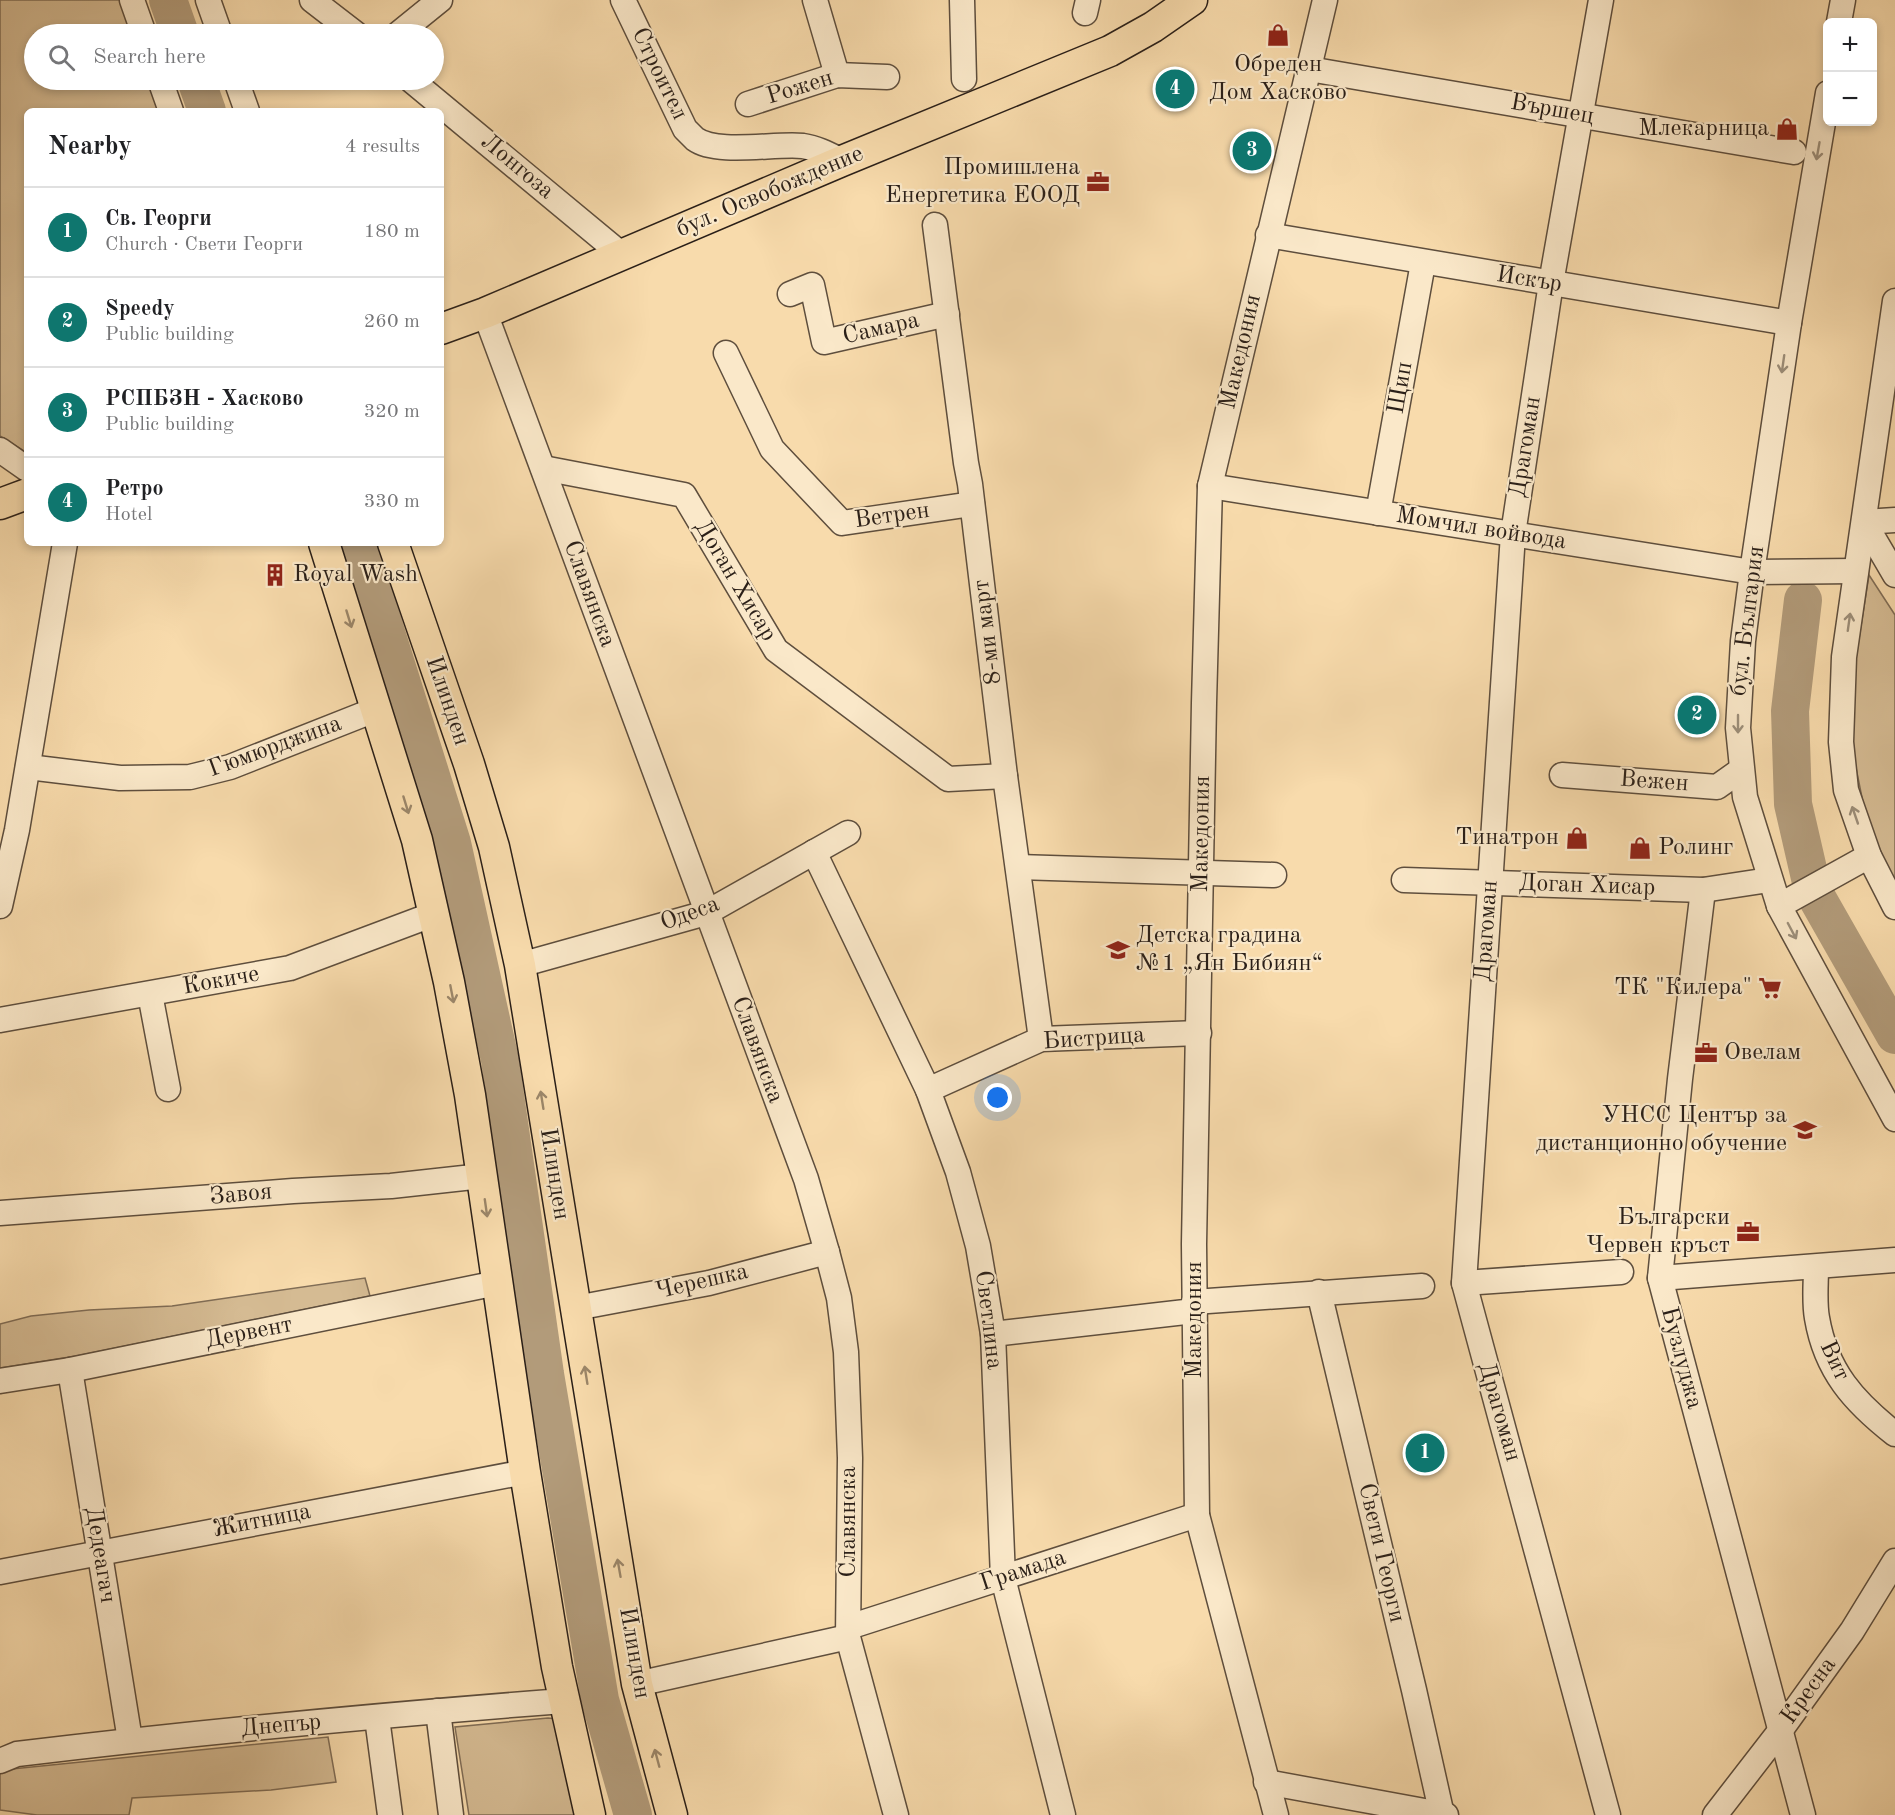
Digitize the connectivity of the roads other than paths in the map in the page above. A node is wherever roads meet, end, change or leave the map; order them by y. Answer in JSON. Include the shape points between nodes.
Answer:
{"nodes":[{"id":1,"x":132,"y":0,"type":"edge"},
{"id":2,"x":208,"y":0,"type":"edge"},
{"id":3,"x":312,"y":0,"type":"edge"},
{"id":4,"x":440,"y":0,"type":"edge"},
{"id":5,"x":623,"y":0,"type":"edge"},
{"id":6,"x":815,"y":0,"type":"edge"},
{"id":7,"x":962,"y":0,"type":"edge"},
{"id":8,"x":1192,"y":0,"type":"edge"},
{"id":9,"x":1325,"y":0,"type":"edge"},
{"id":10,"x":1601,"y":0,"type":"edge"},
{"id":11,"x":1843,"y":0,"type":"edge"},
{"id":12,"x":1840,"y":18,"type":"edge"},
{"id":13,"x":140,"y":24,"type":"edge"},
{"id":14,"x":216,"y":24,"type":"edge"},
{"id":15,"x":343,"y":24,"type":"edge"},
{"id":16,"x":410,"y":24,"type":"edge"},
{"id":17,"x":1309,"y":69,"type":"junction"},
{"id":18,"x":837,"y":75,"type":"junction"},
{"id":19,"x":887,"y":77,"type":"dead end"},
{"id":20,"x":964,"y":79,"type":"dead end"},
{"id":21,"x":164,"y":90,"type":"edge"},
{"id":22,"x":239,"y":90,"type":"edge"},
{"id":23,"x":423,"y":90,"type":"edge"},
{"id":24,"x":748,"y":104,"type":"dead end"},
{"id":25,"x":170,"y":108,"type":"edge"},
{"id":26,"x":245,"y":108,"type":"edge"},
{"id":27,"x":1581,"y":115,"type":"junction"},
{"id":28,"x":1823,"y":117,"type":"edge"},
{"id":29,"x":1794,"y":152,"type":"dead end"},
{"id":30,"x":842,"y":161,"type":"junction"},
{"id":31,"x":935,"y":225,"type":"dead end"},
{"id":32,"x":1268,"y":235,"type":"junction"},
{"id":33,"x":622,"y":255,"type":"junction"},
{"id":34,"x":1423,"y":263,"type":"junction"},
{"id":35,"x":1551,"y":284,"type":"junction"},
{"id":36,"x":790,"y":294,"type":"dead end"},
{"id":37,"x":1895,"y":301,"type":"edge"},
{"id":38,"x":485,"y":313,"type":"junction"},
{"id":39,"x":947,"y":314,"type":"junction"},
{"id":40,"x":1789,"y":324,"type":"junction"},
{"id":41,"x":444,"y":328,"type":"edge"},
{"id":42,"x":726,"y":353,"type":"dead end"},
{"id":43,"x":0,"y":450,"type":"edge"},
{"id":44,"x":24,"y":467,"type":"edge"},
{"id":45,"x":543,"y":468,"type":"junction"},
{"id":46,"x":1210,"y":486,"type":"junction"},
{"id":47,"x":24,"y":495,"type":"edge"},
{"id":48,"x":0,"y":504,"type":"edge"},
{"id":49,"x":972,"y":504,"type":"junction"},
{"id":50,"x":1378,"y":513,"type":"junction"},
{"id":51,"x":1895,"y":520,"type":"edge"},
{"id":52,"x":1864,"y":522,"type":"junction"},
{"id":53,"x":1513,"y":534,"type":"junction"},
{"id":54,"x":65,"y":546,"type":"edge"},
{"id":55,"x":325,"y":546,"type":"edge"},
{"id":56,"x":394,"y":546,"type":"edge"},
{"id":57,"x":1856,"y":571,"type":"junction"},
{"id":58,"x":1752,"y":572,"type":"junction"},
{"id":59,"x":1895,"y":575,"type":"edge"},
{"id":60,"x":377,"y":709,"type":"junction"},
{"id":61,"x":28,"y":767,"type":"junction"},
{"id":62,"x":1741,"y":770,"type":"junction"},
{"id":63,"x":1562,"y":775,"type":"dead end"},
{"id":64,"x":1005,"y":776,"type":"junction"},
{"id":65,"x":848,"y":833,"type":"dead end"},
{"id":66,"x":814,"y":852,"type":"junction"},
{"id":67,"x":1869,"y":856,"type":"junction"},
{"id":68,"x":1018,"y":867,"type":"junction"},
{"id":69,"x":1201,"y":874,"type":"junction"},
{"id":70,"x":1274,"y":875,"type":"dead end"},
{"id":71,"x":1404,"y":880,"type":"dead end"},
{"id":72,"x":1769,"y":880,"type":"junction"},
{"id":73,"x":1491,"y":883,"type":"junction"},
{"id":74,"x":1703,"y":890,"type":"junction"},
{"id":75,"x":0,"y":906,"type":"edge"},
{"id":76,"x":1779,"y":906,"type":"junction"},
{"id":77,"x":1895,"y":907,"type":"edge"},
{"id":78,"x":706,"y":913,"type":"junction"},
{"id":79,"x":434,"y":914,"type":"junction"},
{"id":80,"x":520,"y":965,"type":"junction"},
{"id":81,"x":150,"y":994,"type":"junction"},
{"id":82,"x":0,"y":1020,"type":"edge"},
{"id":83,"x":1199,"y":1033,"type":"junction"},
{"id":84,"x":1041,"y":1039,"type":"junction"},
{"id":85,"x":168,"y":1089,"type":"dead end"},
{"id":86,"x":928,"y":1090,"type":"junction"},
{"id":87,"x":1895,"y":1119,"type":"edge"},
{"id":88,"x":482,"y":1176,"type":"junction"},
{"id":89,"x":0,"y":1213,"type":"edge"},
{"id":90,"x":827,"y":1252,"type":"junction"},
{"id":91,"x":1895,"y":1260,"type":"edge"},
{"id":92,"x":1816,"y":1267,"type":"junction"},
{"id":93,"x":1621,"y":1272,"type":"dead end"},
{"id":94,"x":1660,"y":1278,"type":"junction"},
{"id":95,"x":497,"y":1283,"type":"junction"},
{"id":96,"x":1464,"y":1283,"type":"junction"},
{"id":97,"x":1422,"y":1286,"type":"dead end"},
{"id":98,"x":1319,"y":1292,"type":"junction"},
{"id":99,"x":1194,"y":1302,"type":"junction"},
{"id":100,"x":576,"y":1308,"type":"junction"},
{"id":101,"x":993,"y":1334,"type":"junction"},
{"id":102,"x":70,"y":1370,"type":"junction"},
{"id":103,"x":0,"y":1381,"type":"edge"},
{"id":104,"x":1895,"y":1434,"type":"edge"},
{"id":105,"x":525,"y":1472,"type":"junction"},
{"id":106,"x":1197,"y":1515,"type":"junction"},
{"id":107,"x":99,"y":1552,"type":"junction"},
{"id":108,"x":1895,"y":1561,"type":"edge"},
{"id":109,"x":0,"y":1572,"type":"edge"},
{"id":110,"x":1004,"y":1578,"type":"junction"},
{"id":111,"x":848,"y":1632,"type":"junction"},
{"id":112,"x":637,"y":1684,"type":"junction"},
{"id":113,"x":563,"y":1701,"type":"junction"},
{"id":114,"x":438,"y":1711,"type":"junction"},
{"id":115,"x":377,"y":1718,"type":"junction"},
{"id":116,"x":1780,"y":1731,"type":"junction"},
{"id":117,"x":130,"y":1740,"type":"junction"},
{"id":118,"x":0,"y":1761,"type":"edge"},
{"id":119,"x":1266,"y":1782,"type":"junction"},
{"id":120,"x":390,"y":1815,"type":"edge"},
{"id":121,"x":451,"y":1815,"type":"edge"},
{"id":122,"x":590,"y":1815,"type":"edge"},
{"id":123,"x":672,"y":1815,"type":"edge"},
{"id":124,"x":896,"y":1815,"type":"edge"},
{"id":125,"x":1064,"y":1815,"type":"edge"},
{"id":126,"x":1276,"y":1815,"type":"edge"},
{"id":127,"x":1443,"y":1815,"type":"edge"},
{"id":128,"x":1608,"y":1815,"type":"edge"},
{"id":129,"x":1715,"y":1815,"type":"edge"},
{"id":130,"x":1803,"y":1815,"type":"edge"}],
"edges":[{"from":1,"to":13,"type":"street"},
{"from":2,"to":14,"type":"street"},
{"from":3,"to":15,"type":"street"},
{"from":4,"to":16,"type":"street"},
{"from":5,"to":30,"type":"street","name":"Строител","via":[[685,129],[695,139],[732,147],[803,146]]},
{"from":6,"to":18,"type":"street"},
{"from":7,"to":20,"type":"street"},
{"from":8,"to":30,"type":"main road","name":"бул. Освобождение","via":[[1110,51]]},
{"from":9,"to":17,"type":"street","name":"Македония"},
{"from":10,"to":27,"type":"street","name":"Драгоман"},
{"from":11,"to":12,"type":"street"},
{"from":17,"to":27,"type":"street","name":"Вършец"},
{"from":17,"to":32,"type":"street","name":"Македония"},
{"from":18,"to":19,"type":"street","name":"Рожен"},
{"from":18,"to":24,"type":"street","name":"Рожен"},
{"from":21,"to":25,"type":"street"},
{"from":22,"to":26,"type":"street"},
{"from":23,"to":33,"type":"street","name":"Лонгоза"},
{"from":27,"to":29,"type":"street","name":"Вършец"},
{"from":27,"to":35,"type":"street","name":"Драгоман"},
{"from":28,"to":40,"type":"street","name":"бул. България","one_way":true},
{"from":30,"to":33,"type":"main road","name":"бул. Освобождение"},
{"from":31,"to":39,"type":"street","name":"8-ми март"},
{"from":32,"to":34,"type":"street","name":"Искър"},
{"from":32,"to":46,"type":"street","name":"Македония"},
{"from":33,"to":38,"type":"main road","name":"бул. Освобождение"},
{"from":34,"to":35,"type":"street","name":"Искър"},
{"from":34,"to":50,"type":"street","name":"Щип"},
{"from":35,"to":40,"type":"street","name":"Искър"},
{"from":35,"to":53,"type":"street","name":"Драгоман"},
{"from":36,"to":39,"type":"street","name":"Самара","via":[[812,285],[824,342]]},
{"from":37,"to":52,"type":"street"},
{"from":38,"to":41,"type":"main road","name":"бул. Освобождение"},
{"from":38,"to":45,"type":"street","name":"Славянска"},
{"from":39,"to":49,"type":"street","name":"8-ми март"},
{"from":40,"to":58,"type":"street","name":"бул. България","one_way":true},
{"from":42,"to":49,"type":"street","name":"Ветрен","via":[[772,449],[842,523]]},
{"from":43,"to":44,"type":"street"},
{"from":45,"to":64,"type":"street","name":"Доган Хисар","via":[[684,495],[776,650],[948,779]]},
{"from":45,"to":78,"type":"street","name":"Славянска"},
{"from":46,"to":50,"type":"street","name":"Момчил войвода"},
{"from":46,"to":69,"type":"street","name":"Македония"},
{"from":47,"to":48,"type":"main road"},
{"from":49,"to":64,"type":"street","name":"8-ми март"},
{"from":50,"to":53,"type":"street","name":"Момчил войвода"},
{"from":51,"to":52,"type":"street"},
{"from":52,"to":57,"type":"street"},
{"from":52,"to":59,"type":"street"},
{"from":53,"to":58,"type":"street","name":"Момчил войвода"},
{"from":53,"to":73,"type":"street","name":"Драгоман"},
{"from":54,"to":61,"type":"street"},
{"from":55,"to":60,"type":"main road","one_way":true},
{"from":56,"to":80,"type":"main road","name":"Илинден","via":[[494,847]]},
{"from":57,"to":58,"type":"street","name":"Момчил войвода"},
{"from":67,"to":57,"type":"street","one_way":true,"via":[[1846,790],[1841,742],[1844,657]]},
{"from":58,"to":62,"type":"street","name":"бул. България","one_way":true,"via":[[1739,681]]},
{"from":60,"to":61,"type":"street","name":"Гюмюрджина","via":[[230,767],[190,777],[120,778]]},
{"from":60,"to":79,"type":"main road","one_way":true,"via":[[417,840]]},
{"from":61,"to":75,"type":"street"},
{"from":62,"to":63,"type":"street","name":"Вежен","via":[[1717,787]]},
{"from":62,"to":72,"type":"street","name":"бул. България"},
{"from":64,"to":68,"type":"street","name":"8-ми март"},
{"from":65,"to":66,"type":"street","name":"Одеса"},
{"from":66,"to":78,"type":"street","name":"Одеса"},
{"from":66,"to":86,"type":"street","name":"Светлина"},
{"from":67,"to":76,"type":"street"},
{"from":67,"to":77,"type":"street"},
{"from":68,"to":69,"type":"street"},
{"from":68,"to":84,"type":"street","name":"8-ми март"},
{"from":69,"to":70,"type":"street"},
{"from":69,"to":83,"type":"street","name":"Македония"},
{"from":71,"to":73,"type":"street","name":"Доган Хисар"},
{"from":72,"to":74,"type":"street","name":"Доган Хисар"},
{"from":72,"to":76,"type":"street","name":"бул. България"},
{"from":73,"to":74,"type":"street","name":"Доган Хисар"},
{"from":73,"to":96,"type":"street","name":"Драгоман"},
{"from":74,"to":94,"type":"street","name":"Бузлуджа"},
{"from":76,"to":87,"type":"street","name":"бул. България","one_way":true},
{"from":78,"to":80,"type":"street","name":"Одеса"},
{"from":78,"to":90,"type":"street","name":"Славянска","via":[[806,1179]]},
{"from":79,"to":81,"type":"street","name":"Кокиче","via":[[290,968]]},
{"from":79,"to":88,"type":"main road","one_way":true,"via":[[459,1032]]},
{"from":100,"to":80,"type":"main road","name":"Илинден","one_way":true},
{"from":81,"to":82,"type":"street","name":"Кокиче"},
{"from":81,"to":85,"type":"street"},
{"from":83,"to":84,"type":"street","name":"Бистрица"},
{"from":83,"to":99,"type":"street","name":"Македония"},
{"from":84,"to":86,"type":"street","name":"Бистрица"},
{"from":86,"to":101,"type":"street","name":"Светлина","via":[[958,1172],[978,1246]]},
{"from":88,"to":89,"type":"street","name":"Завоя","via":[[391,1186]]},
{"from":88,"to":95,"type":"main road","one_way":true},
{"from":90,"to":100,"type":"street","name":"Черешка","via":[[709,1283]]},
{"from":90,"to":111,"type":"street","name":"Славянска","via":[[839,1298],[849,1386]]},
{"from":91,"to":92,"type":"street"},
{"from":92,"to":94,"type":"street"},
{"from":92,"to":104,"type":"street","name":"Вит","via":[[1816,1317],[1828,1359],[1848,1392]]},
{"from":93,"to":96,"type":"street"},
{"from":94,"to":116,"type":"street","name":"Бузлуджа"},
{"from":95,"to":102,"type":"street","name":"Дервент"},
{"from":95,"to":105,"type":"main road"},
{"from":96,"to":128,"type":"street","name":"Драгоман"},
{"from":97,"to":98,"type":"street"},
{"from":98,"to":99,"type":"street"},
{"from":98,"to":127,"type":"street","name":"Свети Георги"},
{"from":99,"to":101,"type":"street","via":[[1194,1311]]},
{"from":99,"to":106,"type":"street","name":"Македония"},
{"from":112,"to":100,"type":"main road","name":"Илинден","one_way":true},
{"from":101,"to":110,"type":"street","name":"Светлина"},
{"from":102,"to":103,"type":"street","name":"Дервент"},
{"from":102,"to":107,"type":"street","name":"Дедеагач"},
{"from":105,"to":107,"type":"street","name":"Житница"},
{"from":105,"to":113,"type":"main road"},
{"from":106,"to":110,"type":"street","name":"Грамада"},
{"from":106,"to":119,"type":"street","name":"Македония"},
{"from":107,"to":109,"type":"street","name":"Житница"},
{"from":107,"to":117,"type":"street","name":"Дедеагач"},
{"from":108,"to":116,"type":"street","name":"Кресна","via":[[1852,1631]]},
{"from":110,"to":111,"type":"street","name":"Грамада"},
{"from":110,"to":125,"type":"street","name":"Светлина"},
{"from":111,"to":112,"type":"street","name":"Грамада"},
{"from":111,"to":124,"type":"street","name":"Славянска"},
{"from":123,"to":112,"type":"main road","name":"Илинден","one_way":true},
{"from":113,"to":114,"type":"street","name":"Днепър"},
{"from":113,"to":122,"type":"main road"},
{"from":114,"to":115,"type":"street","name":"Днепър"},
{"from":114,"to":121,"type":"street"},
{"from":115,"to":117,"type":"street","name":"Днепър"},
{"from":115,"to":120,"type":"street"},
{"from":116,"to":129,"type":"street","name":"Кресна"},
{"from":116,"to":130,"type":"street","name":"Бузлуджа"},
{"from":117,"to":118,"type":"street","name":"Днепър","via":[[17,1754]]},
{"from":119,"to":126,"type":"street","name":"Македония"},
{"from":119,"to":127,"type":"street"}]}
